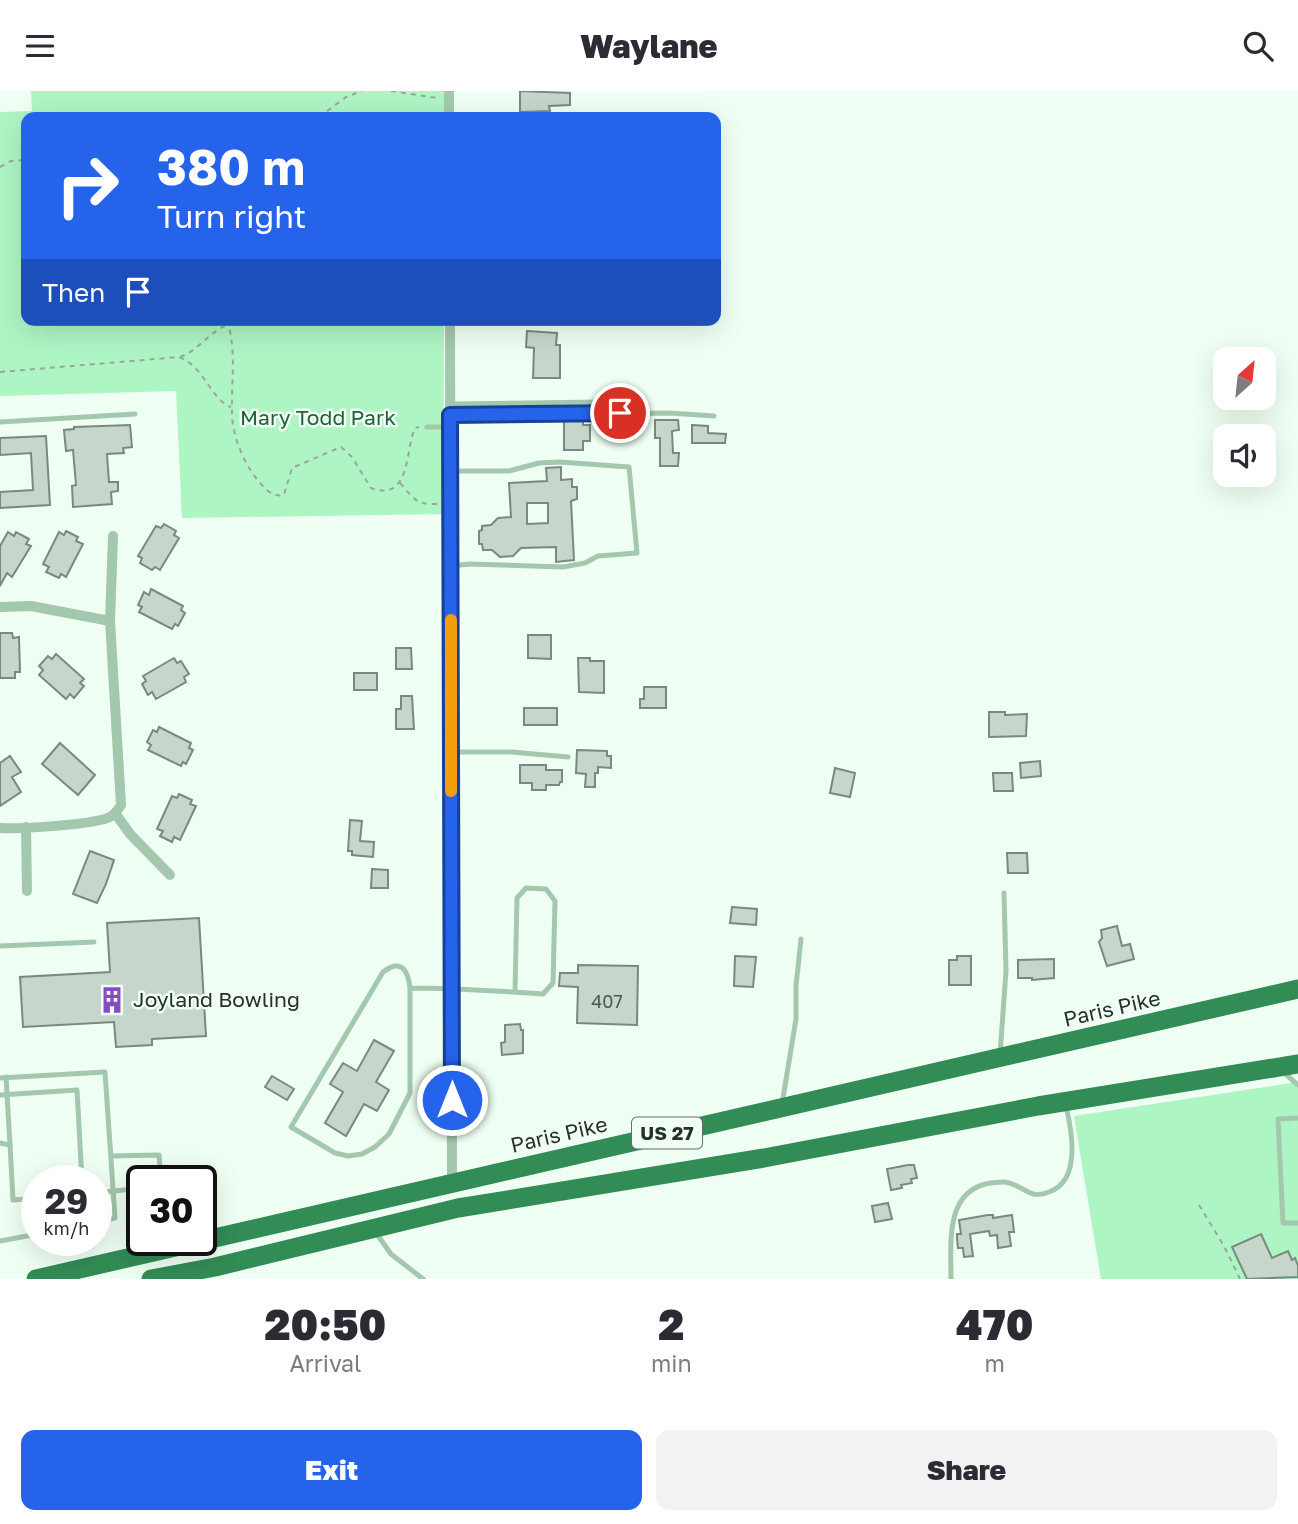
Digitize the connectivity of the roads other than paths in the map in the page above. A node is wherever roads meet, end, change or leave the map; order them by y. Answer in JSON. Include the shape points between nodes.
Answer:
{"nodes":[{"id":1,"x":450,"y":326,"type":"edge"},
{"id":2,"x":600,"y":402,"type":"dead end"},
{"id":3,"x":135,"y":414,"type":"dead end"},
{"id":4,"x":450,"y":416,"type":"junction"},
{"id":5,"x":714,"y":416,"type":"dead end"},
{"id":6,"x":0,"y":422,"type":"edge"},
{"id":7,"x":427,"y":427,"type":"road end"},
{"id":8,"x":450,"y":471,"type":"junction"},
{"id":9,"x":113,"y":536,"type":"dead end"},
{"id":10,"x":451,"y":566,"type":"junction"},
{"id":11,"x":0,"y":607,"type":"edge"},
{"id":12,"x":110,"y":621,"type":"junction"},
{"id":13,"x":451,"y":753,"type":"junction"},
{"id":14,"x":568,"y":757,"type":"dead end"},
{"id":15,"x":115,"y":813,"type":"junction"},
{"id":16,"x":26,"y":827,"type":"junction"},
{"id":17,"x":0,"y":828,"type":"edge"},
{"id":18,"x":170,"y":875,"type":"dead end"},
{"id":19,"x":27,"y":891,"type":"dead end"},
{"id":20,"x":1004,"y":893,"type":"dead end"},
{"id":21,"x":801,"y":939,"type":"dead end"},
{"id":22,"x":94,"y":942,"type":"dead end"},
{"id":23,"x":0,"y":946,"type":"edge"},
{"id":24,"x":410,"y":988,"type":"junction"},
{"id":25,"x":452,"y":988,"type":"junction"},
{"id":26,"x":1298,"y":989,"type":"edge"},
{"id":27,"x":515,"y":992,"type":"junction"},
{"id":28,"x":1000,"y":1058,"type":"junction"},
{"id":29,"x":1288,"y":1066,"type":"edge"},
{"id":30,"x":3,"y":1077,"type":"edge"},
{"id":31,"x":1298,"y":1085,"type":"edge"},
{"id":32,"x":0,"y":1095,"type":"edge"},
{"id":33,"x":7,"y":1095,"type":"junction"},
{"id":34,"x":1065,"y":1102,"type":"junction"},
{"id":35,"x":782,"y":1107,"type":"junction"},
{"id":36,"x":1298,"y":1118,"type":"edge"},
{"id":37,"x":0,"y":1143,"type":"edge"},
{"id":38,"x":10,"y":1145,"type":"junction"},
{"id":39,"x":110,"y":1156,"type":"junction"},
{"id":40,"x":81,"y":1165,"type":"edge"},
{"id":41,"x":160,"y":1165,"type":"edge"},
{"id":42,"x":452,"y":1182,"type":"junction"},
{"id":43,"x":126,"y":1190,"type":"edge"},
{"id":44,"x":113,"y":1191,"type":"junction"},
{"id":45,"x":21,"y":1199,"type":"edge"},
{"id":46,"x":458,"y":1208,"type":"junction"},
{"id":47,"x":112,"y":1218,"type":"edge"},
{"id":48,"x":1298,"y":1223,"type":"edge"},
{"id":49,"x":374,"y":1230,"type":"junction"},
{"id":50,"x":21,"y":1237,"type":"edge"},
{"id":51,"x":0,"y":1241,"type":"edge"},
{"id":52,"x":36,"y":1279,"type":"edge"},
{"id":53,"x":151,"y":1279,"type":"edge"},
{"id":54,"x":423,"y":1279,"type":"edge"},
{"id":55,"x":951,"y":1279,"type":"edge"}],
"edges":[{"from":1,"to":4,"type":"street"},
{"from":2,"to":4,"type":"lane"},
{"from":3,"to":6,"type":"lane"},
{"from":4,"to":5,"type":"lane"},
{"from":4,"to":7,"type":"lane"},
{"from":4,"to":8,"type":"street"},
{"from":8,"to":10,"type":"street"},
{"from":8,"to":10,"type":"lane","via":[[509,471],[560,462],[629,467],[637,553],[598,555],[563,567]]},
{"from":9,"to":12,"type":"street"},
{"from":10,"to":13,"type":"street"},
{"from":11,"to":12,"type":"street","via":[[30,606]]},
{"from":12,"to":15,"type":"street","via":[[121,805]]},
{"from":13,"to":14,"type":"lane"},
{"from":13,"to":25,"type":"street"},
{"from":15,"to":16,"type":"street","via":[[108,818]]},
{"from":15,"to":18,"type":"street"},
{"from":16,"to":17,"type":"street"},
{"from":16,"to":19,"type":"street"},
{"from":20,"to":28,"type":"lane","via":[[1006,971]]},
{"from":21,"to":35,"type":"lane","via":[[796,1019]]},
{"from":22,"to":23,"type":"lane"},
{"from":24,"to":24,"type":"lane","via":[[405,969],[389,967],[383,972],[291,1127],[348,1156],[362,1154],[389,1134],[411,1093]]},
{"from":24,"to":25,"type":"lane"},
{"from":25,"to":27,"type":"lane"},
{"from":25,"to":42,"type":"street"},
{"from":26,"to":28,"type":"highway","name":"Paris Pike","number":"US 27"},
{"from":27,"to":27,"type":"lane","via":[[543,994],[553,983],[555,901],[546,889],[526,888],[517,898]]},
{"from":28,"to":35,"type":"highway","name":"Paris Pike","number":"US 27"},
{"from":29,"to":31,"type":"lane"},
{"from":29,"to":34,"type":"highway","number":"US 27"},
{"from":30,"to":33,"type":"lane"},
{"from":30,"to":39,"type":"lane","via":[[105,1072]]},
{"from":32,"to":33,"type":"lane"},
{"from":33,"to":38,"type":"lane"},
{"from":33,"to":40,"type":"lane","via":[[77,1090]]},
{"from":34,"to":46,"type":"highway","number":"US 27"},
{"from":34,"to":55,"type":"lane","via":[[1072,1161],[1064,1179],[1056,1190],[1044,1194],[1004,1182],[976,1187],[967,1194],[952,1220]]},
{"from":35,"to":42,"type":"highway","name":"Paris Pike","number":"US 27"},
{"from":36,"to":48,"type":"lane","via":[[1278,1119],[1283,1223]]},
{"from":37,"to":38,"type":"lane"},
{"from":38,"to":45,"type":"lane","via":[[13,1200]]},
{"from":39,"to":41,"type":"lane","via":[[159,1155]]},
{"from":39,"to":44,"type":"lane"},
{"from":42,"to":46,"type":"highway"},
{"from":42,"to":52,"type":"highway","name":"Paris Pike","number":"US 27"},
{"from":43,"to":44,"type":"lane"},
{"from":44,"to":47,"type":"lane"},
{"from":46,"to":49,"type":"highway","number":"US 27"},
{"from":49,"to":53,"type":"highway","number":"US 27"},
{"from":49,"to":54,"type":"lane","via":[[391,1254]]},
{"from":50,"to":51,"type":"lane"}]}
